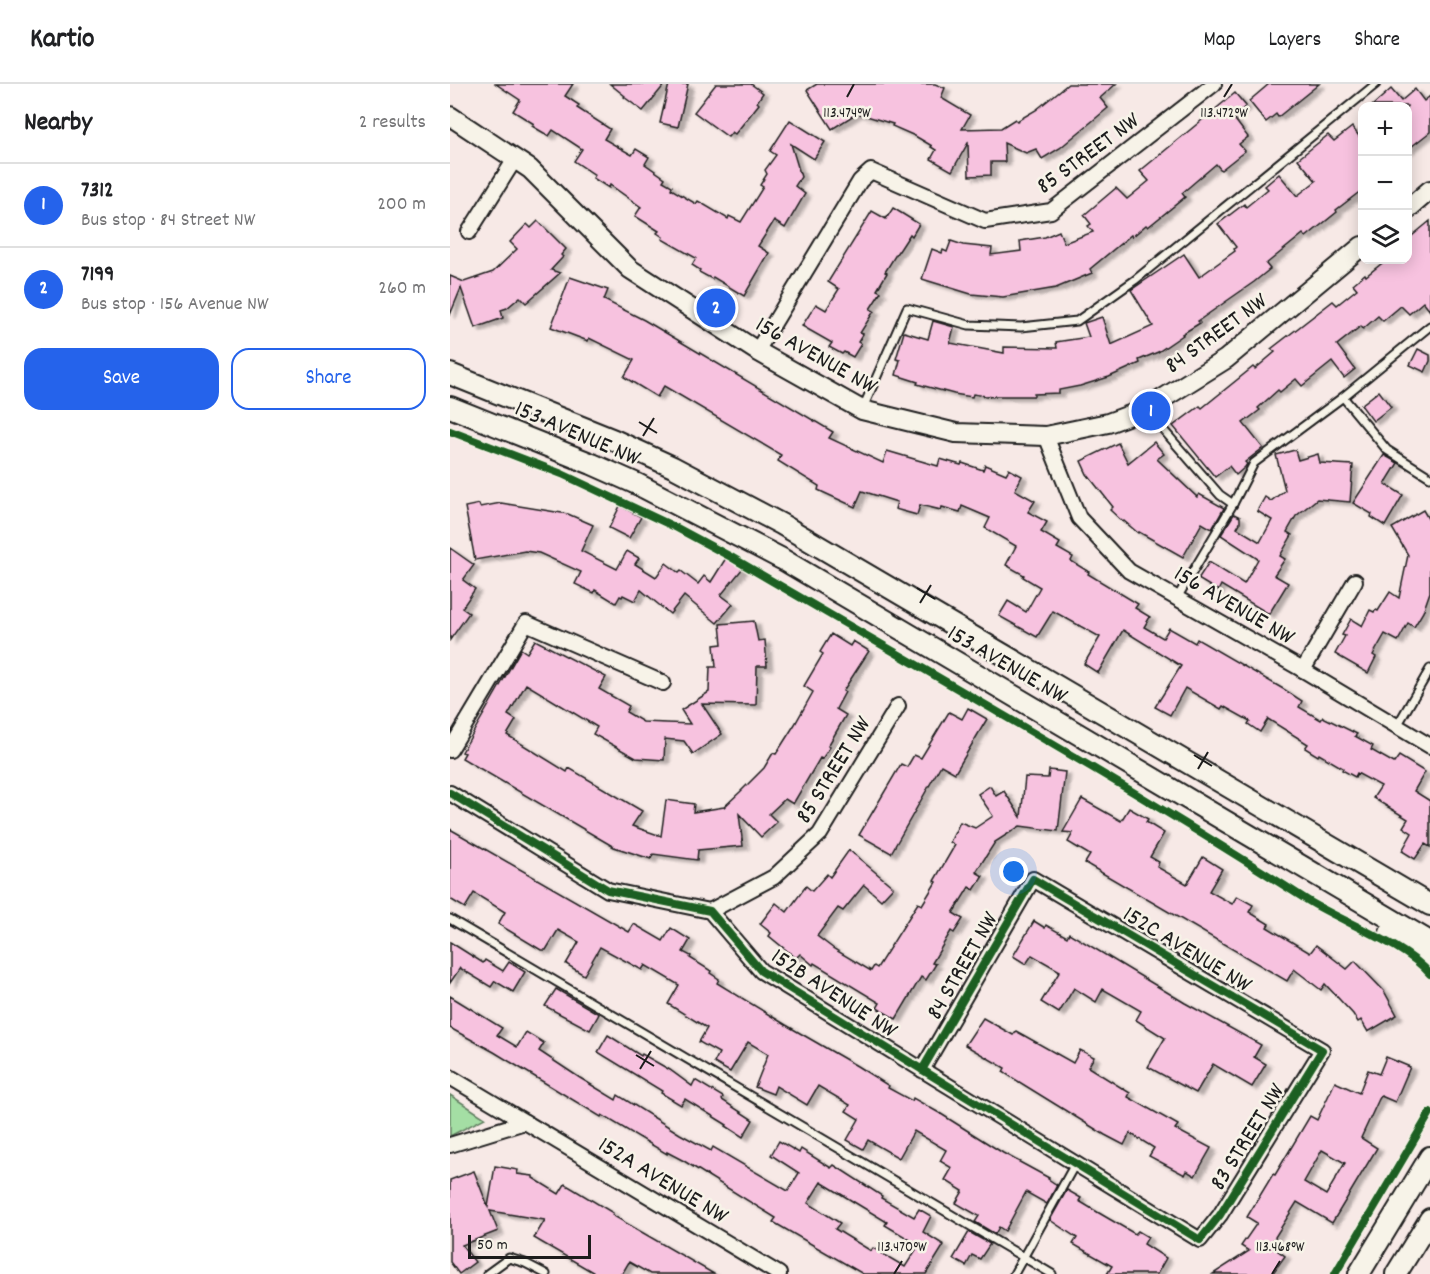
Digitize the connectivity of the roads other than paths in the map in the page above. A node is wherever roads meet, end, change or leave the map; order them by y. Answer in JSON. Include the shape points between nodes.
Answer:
{"nodes":[{"id":1,"x":1214,"y":84,"type":"edge"},
{"id":2,"x":1376,"y":84,"type":"edge"},
{"id":3,"x":450,"y":116,"type":"edge"},
{"id":4,"x":515,"y":159,"type":"junction"},
{"id":5,"x":1430,"y":190,"type":"edge"},
{"id":6,"x":1412,"y":205,"type":"edge"},
{"id":7,"x":469,"y":232,"type":"dead end"},
{"id":8,"x":1358,"y":249,"type":"edge"},
{"id":9,"x":1430,"y":327,"type":"edge"},
{"id":10,"x":757,"y":351,"type":"junction"},
{"id":11,"x":450,"y":374,"type":"edge"},
{"id":12,"x":1343,"y":397,"type":"junction"},
{"id":13,"x":450,"y":407,"type":"edge"},
{"id":14,"x":1146,"y":409,"type":"junction"},
{"id":15,"x":862,"y":410,"type":"junction"},
{"id":16,"x":1046,"y":436,"type":"junction"},
{"id":17,"x":1430,"y":477,"type":"edge"},
{"id":18,"x":1233,"y":504,"type":"junction"},
{"id":19,"x":1355,"y":581,"type":"dead end"},
{"id":20,"x":1176,"y":599,"type":"junction"},
{"id":21,"x":1430,"y":669,"type":"edge"},
{"id":22,"x":1303,"y":670,"type":"junction"},
{"id":23,"x":663,"y":682,"type":"dead end"},
{"id":24,"x":898,"y":706,"type":"dead end"},
{"id":25,"x":1397,"y":726,"type":"junction"},
{"id":26,"x":1430,"y":746,"type":"edge"},
{"id":27,"x":450,"y":750,"type":"edge"},
{"id":28,"x":450,"y":793,"type":"edge"},
{"id":29,"x":1235,"y":826,"type":"junction"},
{"id":30,"x":1033,"y":879,"type":"joint"},
{"id":31,"x":1425,"y":901,"type":"edge"},
{"id":32,"x":710,"y":911,"type":"junction"},
{"id":33,"x":450,"y":919,"type":"edge"},
{"id":34,"x":1430,"y":942,"type":"edge"},
{"id":35,"x":1430,"y":961,"type":"edge"},
{"id":36,"x":1322,"y":1050,"type":"joint"},
{"id":37,"x":922,"y":1070,"type":"junction"},
{"id":38,"x":450,"y":1077,"type":"edge"},
{"id":39,"x":525,"y":1122,"type":"junction"},
{"id":40,"x":450,"y":1145,"type":"edge"},
{"id":41,"x":1430,"y":1157,"type":"edge"},
{"id":42,"x":1075,"y":1164,"type":"junction"},
{"id":43,"x":1430,"y":1219,"type":"edge"},
{"id":44,"x":1200,"y":1240,"type":"joint"},
{"id":45,"x":1430,"y":1244,"type":"edge"},
{"id":46,"x":1024,"y":1257,"type":"junction"},
{"id":47,"x":487,"y":1274,"type":"edge"},
{"id":48,"x":546,"y":1274,"type":"edge"},
{"id":49,"x":779,"y":1274,"type":"edge"},
{"id":50,"x":1014,"y":1274,"type":"edge"},
{"id":51,"x":1052,"y":1274,"type":"edge"},
{"id":52,"x":1359,"y":1274,"type":"edge"},
{"id":53,"x":1396,"y":1274,"type":"edge"},
{"id":54,"x":1405,"y":1274,"type":"edge"}],
"edges":[{"from":1,"to":10,"type":"street","name":"85 STREET NW","via":[[1051,212],[985,221],[871,171],[860,181]]},
{"from":2,"to":15,"type":"lane","via":[[1135,280],[1077,321],[1021,327],[969,325],[907,308]]},
{"from":3,"to":4,"type":"street","name":"156 AVENUE NW"},
{"from":4,"to":7,"type":"street"},
{"from":4,"to":10,"type":"street","name":"156 AVENUE NW","via":[[530,169],[630,269]]},
{"from":5,"to":6,"type":"street"},
{"from":8,"to":14,"type":"street","name":"84 STREET NW","via":[[1226,359]]},
{"from":9,"to":12,"type":"lane"},
{"from":10,"to":15,"type":"street","name":"156 AVENUE NW"},
{"from":11,"to":31,"type":"main road","name":"153 AVENUE NW","via":[[614,440],[728,495]]},
{"from":12,"to":17,"type":"lane","via":[[1388,450]]},
{"from":12,"to":18,"type":"lane","via":[[1254,463]]},
{"from":13,"to":29,"type":"main road","name":"153 AVENUE NW","via":[[592,464],[752,543]]},
{"from":14,"to":16,"type":"street","name":"84 STREET NW","via":[[1108,423]]},
{"from":14,"to":18,"type":"lane","via":[[1220,495]]},
{"from":15,"to":16,"type":"street","name":"156 AVENUE NW","via":[[956,433]]},
{"from":16,"to":20,"type":"street","name":"156 AVENUE NW","via":[[1079,518],[1129,571]]},
{"from":18,"to":20,"type":"lane"},
{"from":19,"to":22,"type":"street"},
{"from":20,"to":22,"type":"street","name":"156 AVENUE NW"},
{"from":21,"to":25,"type":"lane"},
{"from":22,"to":25,"type":"street","name":"156 AVENUE NW"},
{"from":23,"to":27,"type":"street","via":[[526,622]]},
{"from":24,"to":32,"type":"street","name":"85 STREET NW","via":[[820,834],[774,877]]},
{"from":25,"to":26,"type":"street","name":"156 AVENUE NW"},
{"from":28,"to":32,"type":"street","via":[[608,890]]},
{"from":29,"to":34,"type":"main road","name":"153 AVENUE NW"},
{"from":29,"to":35,"type":"main road","via":[[1279,864]]},
{"from":30,"to":36,"type":"street","name":"152C AVENUE NW"},
{"from":30,"to":37,"type":"street","name":"84 STREET NW"},
{"from":32,"to":37,"type":"street","name":"152B AVENUE NW","via":[[761,971]]},
{"from":33,"to":46,"type":"lane"},
{"from":36,"to":44,"type":"street","name":"83 STREET NW","via":[[1220,1215]]},
{"from":37,"to":42,"type":"street","name":"152B AVENUE NW"},
{"from":38,"to":39,"type":"street","name":"152A AVENUE NW"},
{"from":39,"to":40,"type":"street"},
{"from":39,"to":49,"type":"street","name":"152A AVENUE NW"},
{"from":41,"to":52,"type":"main road"},
{"from":42,"to":44,"type":"street","name":"152B AVENUE NW"},
{"from":42,"to":46,"type":"lane"},
{"from":43,"to":53,"type":"main road"},
{"from":45,"to":54,"type":"main road"},
{"from":46,"to":50,"type":"lane"},
{"from":46,"to":51,"type":"lane"},
{"from":47,"to":48,"type":"lane","via":[[509,1258]]}]}
